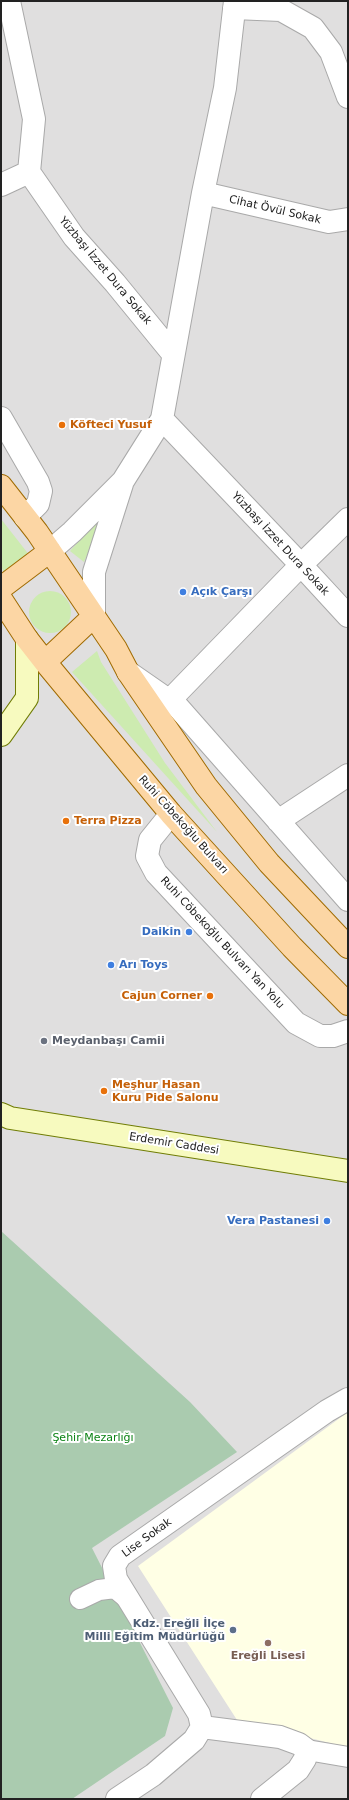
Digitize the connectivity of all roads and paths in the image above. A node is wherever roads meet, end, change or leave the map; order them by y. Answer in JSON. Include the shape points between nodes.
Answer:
{"nodes":[{"id":1,"x":9,"y":1,"type":"edge"},
{"id":2,"x":235,"y":4,"type":"edge"},
{"id":3,"x":348,"y":97,"type":"edge"},
{"id":4,"x":29,"y":172,"type":"junction"},
{"id":5,"x":1,"y":185,"type":"edge"},
{"id":6,"x":203,"y":193,"type":"junction"},
{"id":7,"x":348,"y":219,"type":"edge"},
{"id":8,"x":173,"y":354,"type":"junction"},
{"id":9,"x":1,"y":418,"type":"edge"},
{"id":10,"x":162,"y":419,"type":"junction"},
{"id":11,"x":123,"y":481,"type":"junction"},
{"id":12,"x":1,"y":486,"type":"edge"},
{"id":13,"x":25,"y":517,"type":"junction"},
{"id":14,"x":348,"y":519,"type":"edge"},
{"id":15,"x":50,"y":550,"type":"junction"},
{"id":16,"x":301,"y":565,"type":"junction"},
{"id":17,"x":1,"y":588,"type":"edge"},
{"id":18,"x":1,"y":599,"type":"edge"},
{"id":19,"x":94,"y":616,"type":"junction"},
{"id":20,"x":348,"y":616,"type":"edge"},
{"id":21,"x":1,"y":622,"type":"edge"},
{"id":22,"x":27,"y":639,"type":"junction"},
{"id":23,"x":45,"y":662,"type":"junction"},
{"id":24,"x":128,"y":672,"type":"junction"},
{"id":25,"x":170,"y":700,"type":"junction"},
{"id":26,"x":1,"y":735,"type":"edge"},
{"id":27,"x":348,"y":774,"type":"edge"},
{"id":28,"x":171,"y":814,"type":"junction"},
{"id":29,"x":278,"y":821,"type":"junction"},
{"id":30,"x":348,"y":900,"type":"edge"},
{"id":31,"x":348,"y":947,"type":"edge"},
{"id":32,"x":348,"y":1004,"type":"edge"},
{"id":33,"x":348,"y":1031,"type":"edge"},
{"id":34,"x":1,"y":1114,"type":"edge"},
{"id":35,"x":348,"y":1171,"type":"edge"},
{"id":36,"x":348,"y":1399,"type":"edge"},
{"id":37,"x":127,"y":1598,"type":"junction"},
{"id":38,"x":80,"y":1599,"type":"dead end"},
{"id":39,"x":202,"y":1727,"type":"junction"},
{"id":40,"x":307,"y":1750,"type":"junction"},
{"id":41,"x":348,"y":1757,"type":"edge"},
{"id":42,"x":117,"y":1799,"type":"edge"},
{"id":43,"x":262,"y":1799,"type":"edge"}],
"edges":[{"from":1,"to":4,"type":"street","via":[[34,119]]},
{"from":2,"to":3,"type":"street","via":[[281,10],[313,28],[331,52]]},
{"from":2,"to":6,"type":"street","via":[[225,88]]},
{"from":4,"to":5,"type":"street"},
{"from":4,"to":8,"type":"street","name":"Yüzbaşı İzzet Dura Sokak","via":[[74,237]]},
{"from":6,"to":7,"type":"street","name":"Cihat Övül Sokak","via":[[329,222]]},
{"from":6,"to":8,"type":"street"},
{"from":8,"to":10,"type":"street"},
{"from":9,"to":13,"type":"street","via":[[32,470],[41,491],[38,504]]},
{"from":10,"to":11,"type":"street"},
{"from":10,"to":16,"type":"street","name":"Yüzbaşı İzzet Dura Sokak"},
{"from":11,"to":15,"type":"street","via":[[72,532]]},
{"from":11,"to":19,"type":"street","via":[[94,572]]},
{"from":12,"to":13,"type":"main road"},
{"from":13,"to":15,"type":"main road"},
{"from":14,"to":16,"type":"street"},
{"from":15,"to":17,"type":"main road"},
{"from":15,"to":19,"type":"main road"},
{"from":16,"to":20,"type":"street","name":"Yüzbaşı İzzet Dura Sokak"},
{"from":16,"to":25,"type":"street"},
{"from":18,"to":22,"type":"main road","name":"Ruhi Cöbekoğlu Bulvarı"},
{"from":19,"to":23,"type":"main road"},
{"from":19,"to":24,"type":"main road"},
{"from":21,"to":22,"type":"street"},
{"from":22,"to":23,"type":"main road","name":"Ruhi Cöbekoğlu Bulvarı"},
{"from":22,"to":26,"type":"main road","via":[[27,698]]},
{"from":23,"to":28,"type":"main road","name":"Ruhi Cöbekoğlu Bulvarı"},
{"from":24,"to":25,"type":"street"},
{"from":24,"to":31,"type":"main road","via":[[206,786],[269,863]]},
{"from":25,"to":29,"type":"street"},
{"from":27,"to":29,"type":"street"},
{"from":28,"to":32,"type":"main road","name":"Ruhi Cöbekoğlu Bulvarı","via":[[292,947]]},
{"from":28,"to":33,"type":"street","name":"Ruhi Cöbekoğlu Bulvarı Yan Yolu","via":[[150,840],[147,856],[156,873],[296,1024],[320,1036],[333,1036]]},
{"from":29,"to":30,"type":"street"},
{"from":34,"to":35,"type":"main road","name":"Erdemir Caddesi","via":[[10,1118]]},
{"from":36,"to":37,"type":"street","name":"Lise Sokak","via":[[327,1411],[120,1556],[114,1566],[116,1579]]},
{"from":37,"to":38,"type":"street","via":[[115,1588],[99,1590]]},
{"from":37,"to":39,"type":"street","name":"Lise Sokak","via":[[199,1714]]},
{"from":39,"to":40,"type":"street","via":[[280,1737],[300,1744]]},
{"from":39,"to":42,"type":"street","via":[[194,1740],[171,1760]]},
{"from":40,"to":41,"type":"street"},
{"from":40,"to":43,"type":"street","via":[[306,1759],[298,1770]]}]}
